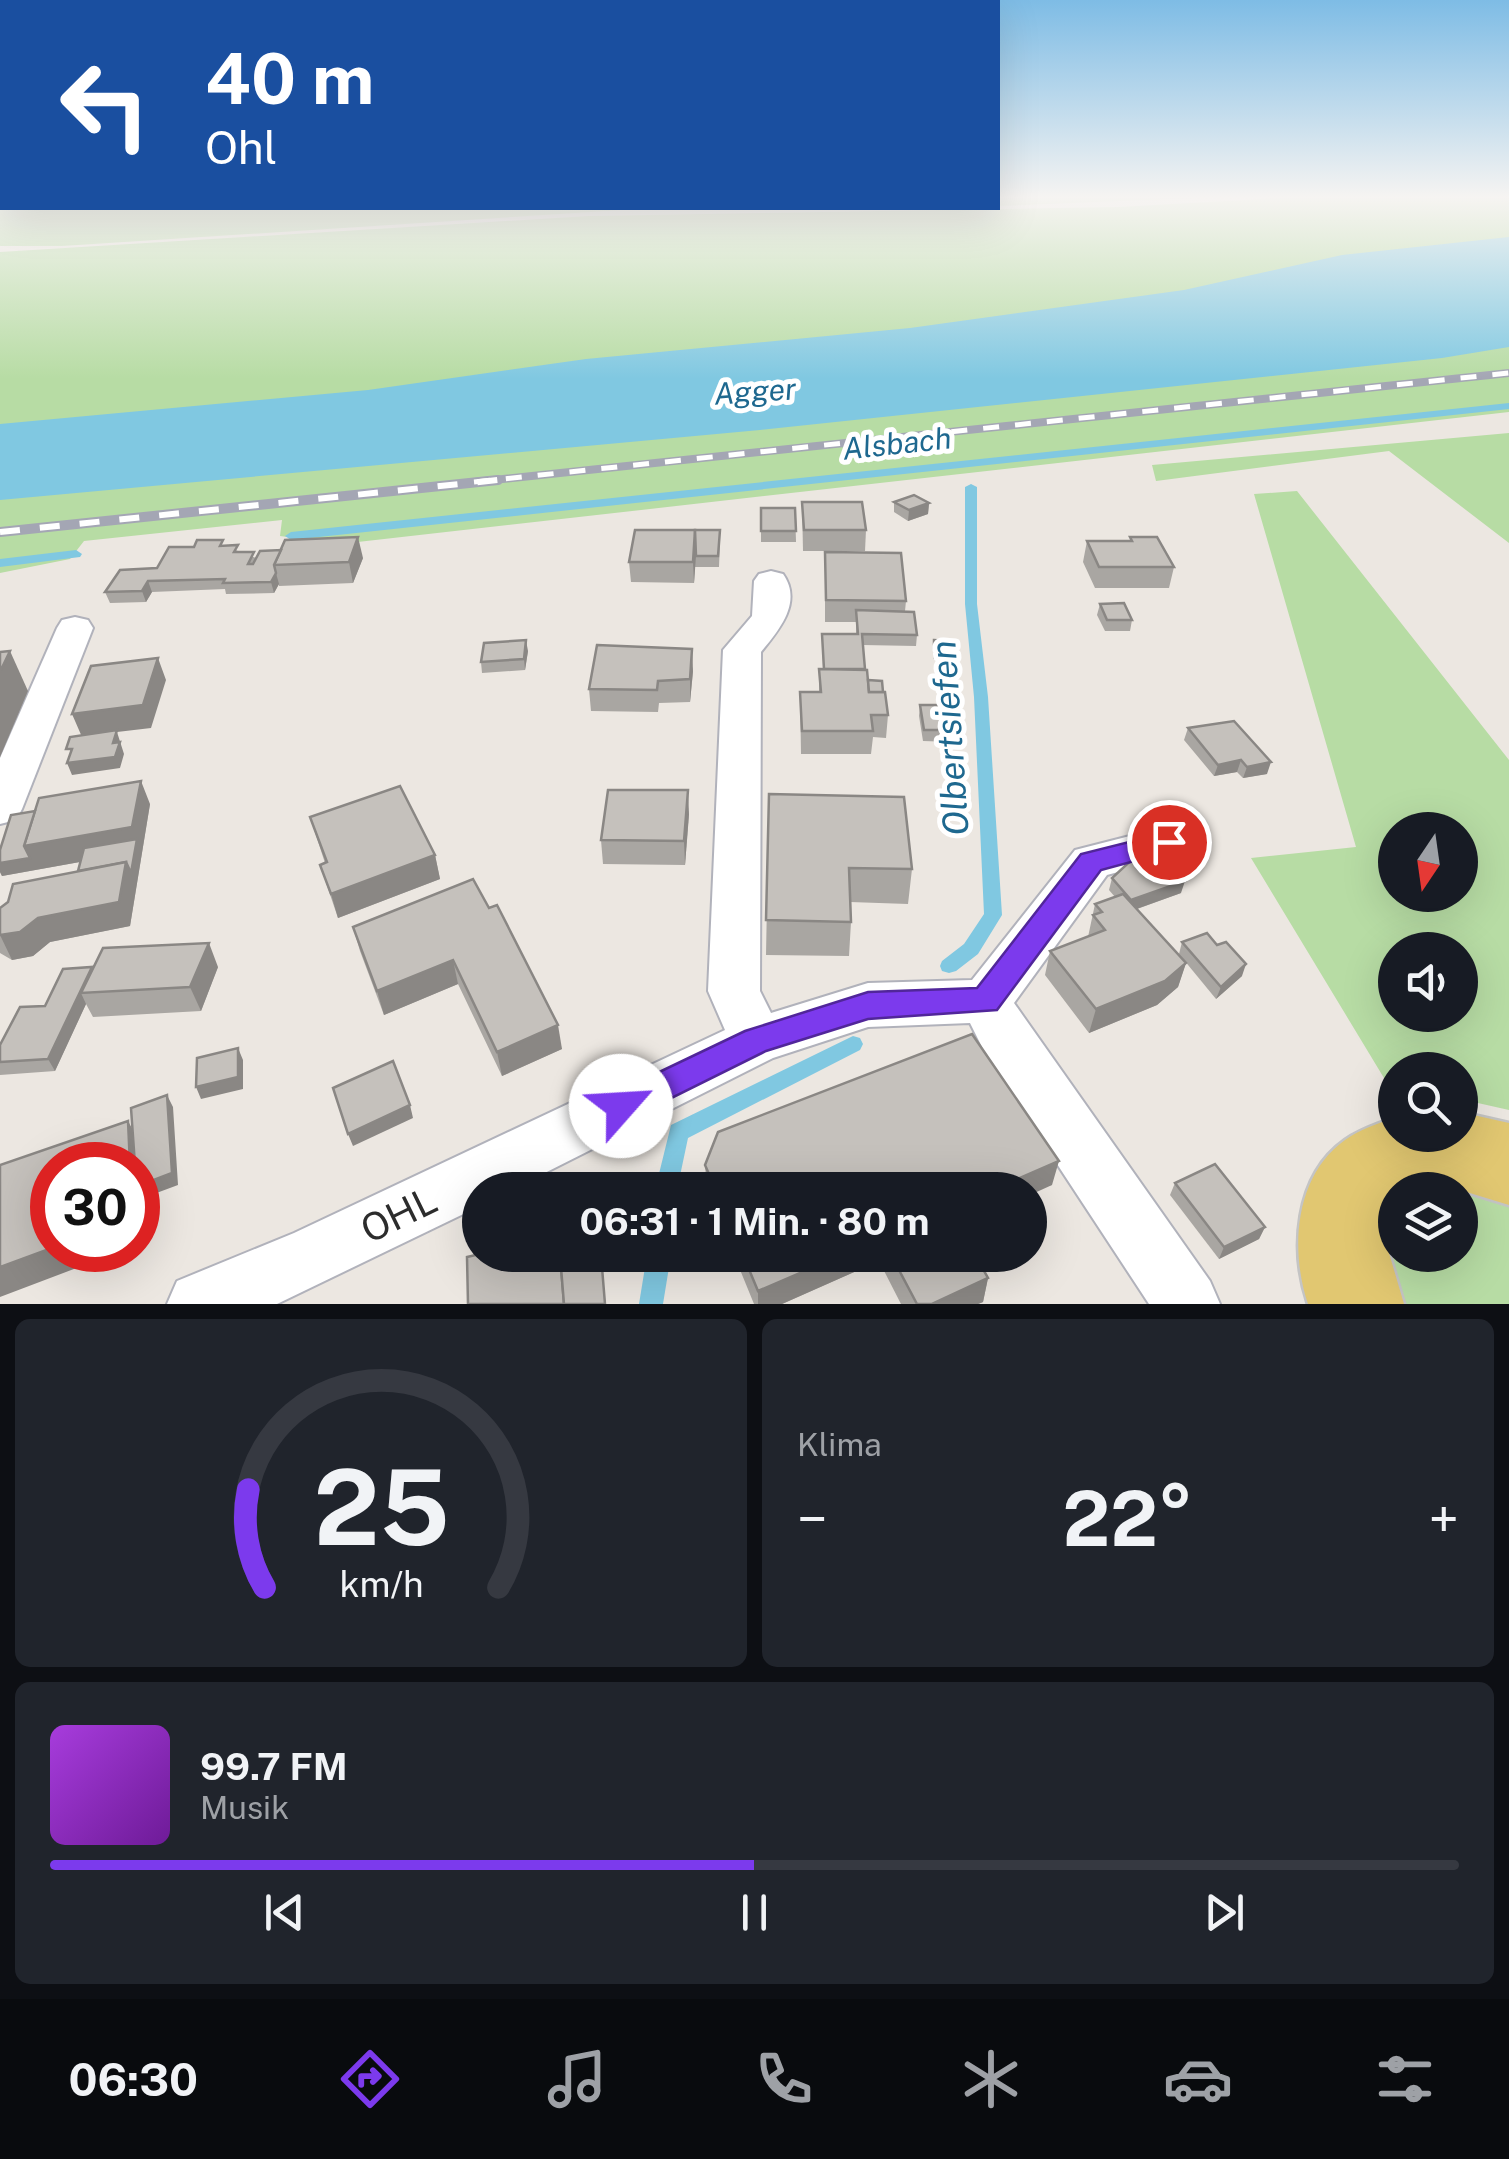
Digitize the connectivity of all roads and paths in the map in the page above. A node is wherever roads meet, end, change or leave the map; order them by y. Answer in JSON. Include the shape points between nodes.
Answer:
{"nodes":[{"id":1,"x":771,"y":581,"type":"dead end"},
{"id":2,"x":74,"y":628,"type":"dead end"},
{"id":3,"x":0,"y":809,"type":"edge"},
{"id":4,"x":1169,"y":842,"type":"dead end"},
{"id":5,"x":986,"y":1001,"type":"junction"},
{"id":6,"x":757,"y":1040,"type":"junction"},
{"id":7,"x":1509,"y":1164,"type":"edge"},
{"id":8,"x":200,"y":1304,"type":"edge"},
{"id":9,"x":1186,"y":1304,"type":"edge"},
{"id":10,"x":1356,"y":1304,"type":"edge"}],
"edges":[{"from":1,"to":6,"type":"street","via":[[770,618],[742,650],[734,991]]},
{"from":2,"to":3,"type":"street"},
{"from":4,"to":5,"type":"street","via":[[1091,862]]},
{"from":5,"to":6,"type":"street","name":"OHL","via":[[868,1006]]},
{"from":5,"to":9,"type":"street","via":[[1007,1043]]},
{"from":6,"to":8,"type":"street","name":"OHL","via":[[316,1255]]},
{"from":7,"to":10,"type":"main road","via":[[1469,1152],[1425,1150],[1388,1160],[1359,1180],[1343,1212],[1340,1252]]}]}
